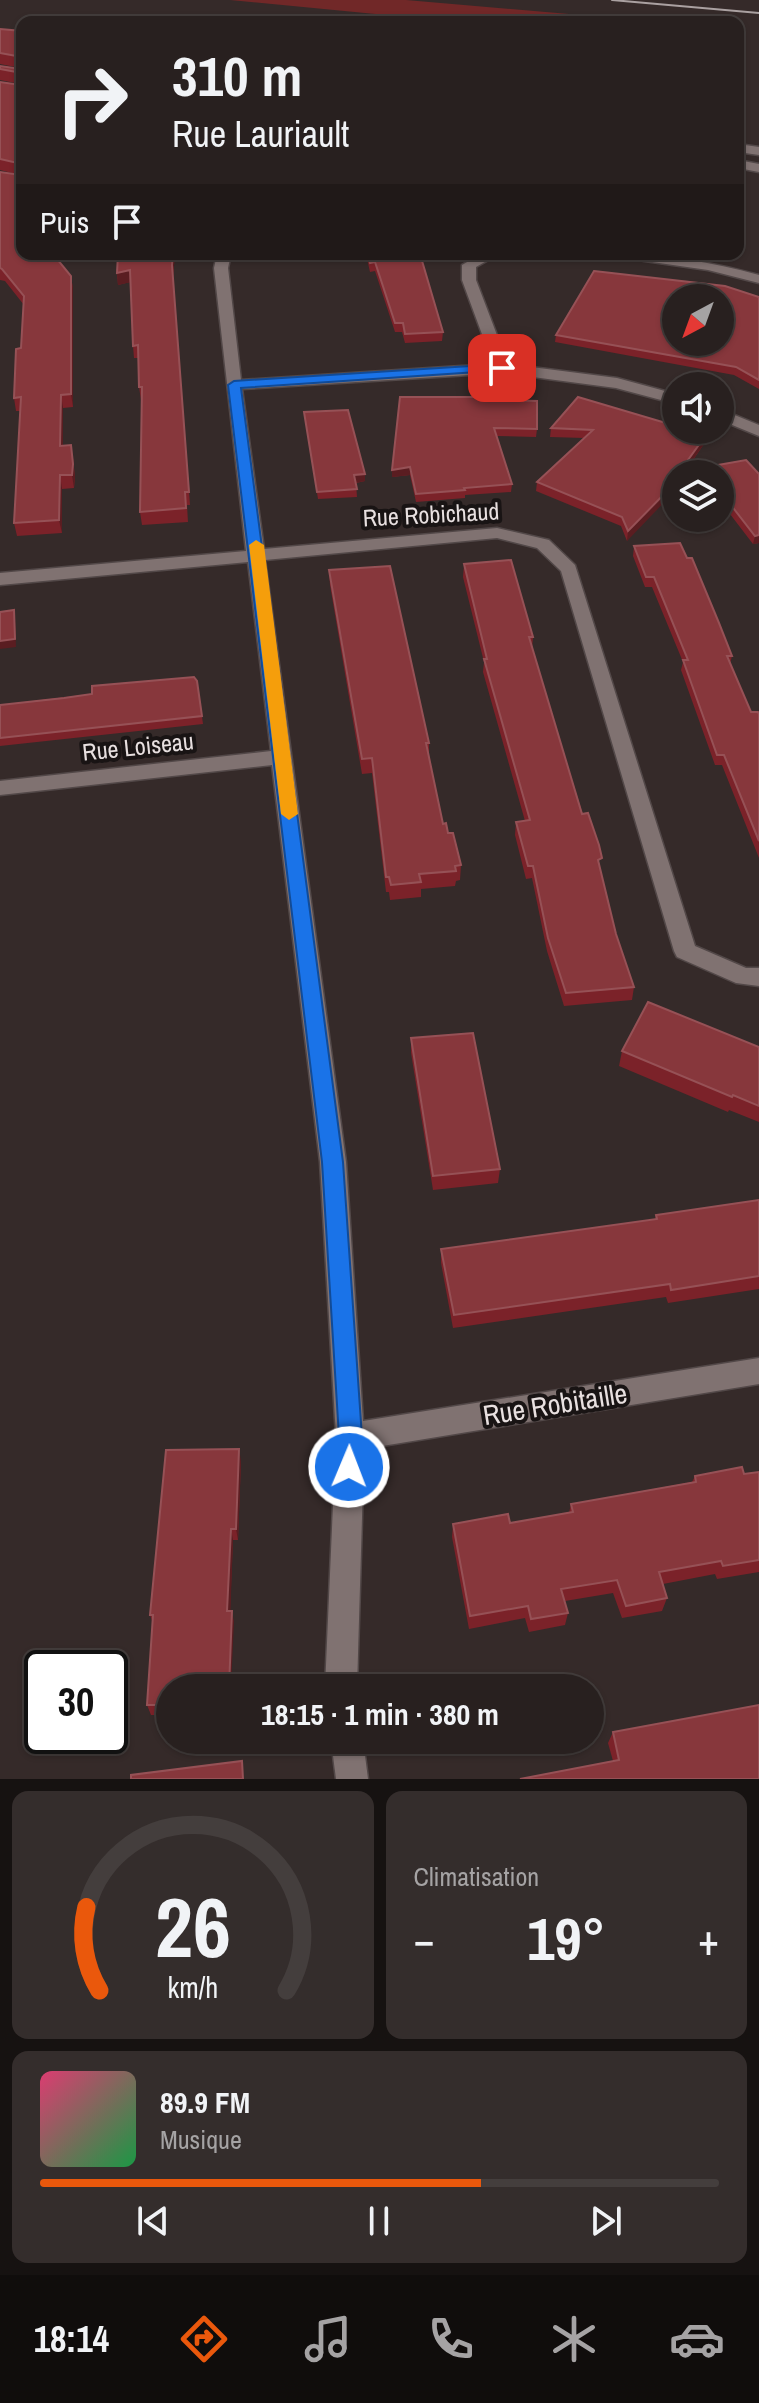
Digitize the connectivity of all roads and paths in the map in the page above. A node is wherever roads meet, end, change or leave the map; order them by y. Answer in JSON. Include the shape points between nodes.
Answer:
{"nodes":[{"id":1,"x":223,"y":260,"type":"edge"},
{"id":2,"x":479,"y":260,"type":"edge"},
{"id":3,"x":666,"y":260,"type":"edge"},
{"id":4,"x":759,"y":279,"type":"edge"},
{"id":5,"x":502,"y":368,"type":"junction"},
{"id":6,"x":234,"y":385,"type":"junction"},
{"id":7,"x":662,"y":395,"type":"edge"},
{"id":8,"x":734,"y":420,"type":"edge"},
{"id":9,"x":759,"y":431,"type":"edge"},
{"id":10,"x":258,"y":554,"type":"junction"},
{"id":11,"x":0,"y":579,"type":"edge"},
{"id":12,"x":282,"y":757,"type":"junction"},
{"id":13,"x":0,"y":788,"type":"edge"},
{"id":14,"x":759,"y":977,"type":"edge"},
{"id":15,"x":759,"y":1371,"type":"edge"},
{"id":16,"x":350,"y":1437,"type":"junction"},
{"id":17,"x":342,"y":1674,"type":"edge"},
{"id":18,"x":349,"y":1754,"type":"edge"},
{"id":19,"x":352,"y":1779,"type":"edge"}],
"edges":[{"from":1,"to":6,"type":"street"},
{"from":2,"to":5,"type":"street","via":[[469,265],[469,280]]},
{"from":3,"to":4,"type":"street"},
{"from":5,"to":6,"type":"street"},
{"from":5,"to":7,"type":"street","via":[[617,383]]},
{"from":6,"to":10,"type":"street"},
{"from":8,"to":9,"type":"street"},
{"from":10,"to":11,"type":"street","name":"Rue Robichaud"},
{"from":10,"to":12,"type":"street"},
{"from":10,"to":14,"type":"street","name":"Rue Robichaud","via":[[497,533],[543,544],[569,569],[685,951],[744,977]]},
{"from":12,"to":13,"type":"street","name":"Rue Loiseau"},
{"from":12,"to":16,"type":"street","via":[[333,1162]]},
{"from":15,"to":16,"type":"street","name":"Rue Robitaille"},
{"from":16,"to":17,"type":"street"},
{"from":18,"to":19,"type":"street"}]}
